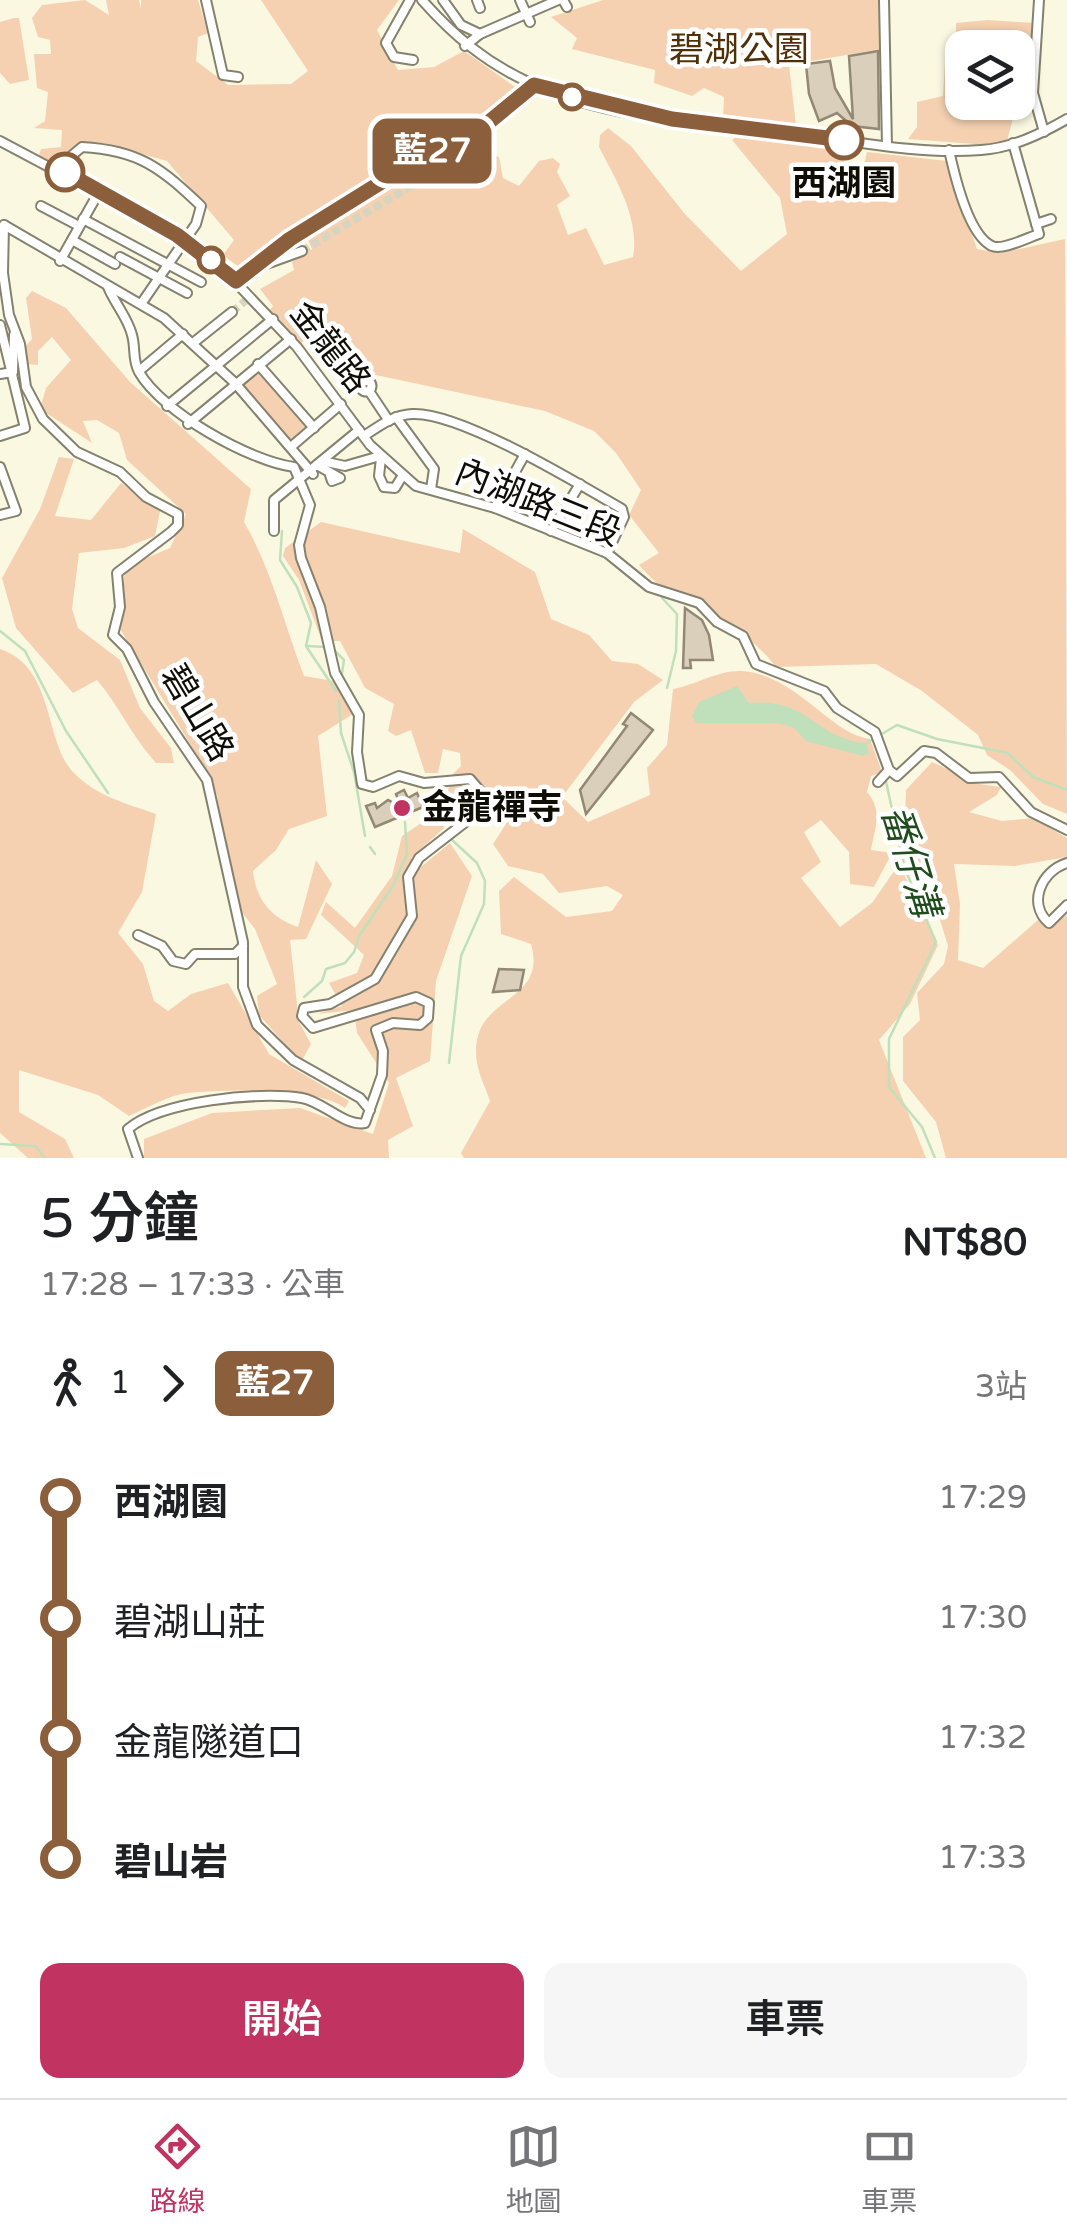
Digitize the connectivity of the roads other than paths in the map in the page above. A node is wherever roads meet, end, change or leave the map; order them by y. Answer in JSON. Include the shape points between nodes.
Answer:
{"nodes":[{"id":1,"x":206,"y":0,"type":"edge"},
{"id":2,"x":410,"y":0,"type":"edge"},
{"id":3,"x":422,"y":0,"type":"edge"},
{"id":4,"x":442,"y":0,"type":"edge"},
{"id":5,"x":520,"y":0,"type":"edge"},
{"id":6,"x":884,"y":0,"type":"edge"},
{"id":7,"x":1039,"y":0,"type":"edge"},
{"id":8,"x":563,"y":2,"type":"edge"},
{"id":9,"x":528,"y":17,"type":"junction"},
{"id":10,"x":480,"y":34,"type":"junction"},
{"id":11,"x":465,"y":46,"type":"junction"},
{"id":12,"x":412,"y":60,"type":"dead end"},
{"id":13,"x":238,"y":77,"type":"dead end"},
{"id":14,"x":534,"y":85,"type":"junction"},
{"id":15,"x":1067,"y":119,"type":"edge"},
{"id":16,"x":1044,"y":132,"type":"junction"},
{"id":17,"x":472,"y":136,"type":"junction"},
{"id":18,"x":0,"y":141,"type":"edge"},
{"id":19,"x":1013,"y":143,"type":"junction"},
{"id":20,"x":887,"y":146,"type":"junction"},
{"id":21,"x":949,"y":150,"type":"junction"},
{"id":22,"x":57,"y":168,"type":"junction"},
{"id":23,"x":100,"y":190,"type":"junction"},
{"id":24,"x":42,"y":206,"type":"dead end"},
{"id":25,"x":1051,"y":219,"type":"dead end"},
{"id":26,"x":81,"y":223,"type":"junction"},
{"id":27,"x":2,"y":224,"type":"edge"},
{"id":28,"x":1036,"y":224,"type":"junction"},
{"id":29,"x":183,"y":238,"type":"junction"},
{"id":30,"x":72,"y":240,"type":"junction"},
{"id":31,"x":280,"y":246,"type":"junction"},
{"id":32,"x":60,"y":261,"type":"junction"},
{"id":33,"x":286,"y":261,"type":"junction"},
{"id":34,"x":165,"y":263,"type":"junction"},
{"id":35,"x":254,"y":269,"type":"junction"},
{"id":36,"x":157,"y":277,"type":"junction"},
{"id":37,"x":236,"y":281,"type":"junction"},
{"id":38,"x":201,"y":282,"type":"dead end"},
{"id":39,"x":108,"y":287,"type":"junction"},
{"id":40,"x":187,"y":293,"type":"dead end"},
{"id":41,"x":141,"y":304,"type":"junction"},
{"id":42,"x":232,"y":312,"type":"tunnel mouth"},
{"id":43,"x":273,"y":319,"type":"junction"},
{"id":44,"x":1,"y":331,"type":"edge"},
{"id":45,"x":14,"y":331,"type":"junction"},
{"id":46,"x":183,"y":334,"type":"junction"},
{"id":47,"x":291,"y":339,"type":"junction"},
{"id":48,"x":193,"y":344,"type":"junction"},
{"id":49,"x":214,"y":363,"type":"junction"},
{"id":50,"x":258,"y":364,"type":"junction"},
{"id":51,"x":354,"y":364,"type":"dead end"},
{"id":52,"x":139,"y":371,"type":"junction"},
{"id":53,"x":5,"y":374,"type":"edge"},
{"id":54,"x":235,"y":383,"type":"junction"},
{"id":55,"x":372,"y":396,"type":"junction"},
{"id":56,"x":341,"y":404,"type":"junction"},
{"id":57,"x":167,"y":406,"type":"junction"},
{"id":58,"x":364,"y":406,"type":"dead end"},
{"id":59,"x":392,"y":419,"type":"junction"},
{"id":60,"x":191,"y":422,"type":"junction"},
{"id":61,"x":314,"y":428,"type":"junction"},
{"id":62,"x":504,"y":430,"type":"dead end"},
{"id":63,"x":361,"y":433,"type":"junction"},
{"id":64,"x":0,"y":436,"type":"edge"},
{"id":65,"x":500,"y":444,"type":"junction"},
{"id":66,"x":292,"y":446,"type":"junction"},
{"id":67,"x":525,"y":454,"type":"junction"},
{"id":68,"x":380,"y":456,"type":"junction"},
{"id":69,"x":298,"y":464,"type":"junction"},
{"id":70,"x":0,"y":467,"type":"edge"},
{"id":71,"x":313,"y":470,"type":"junction"},
{"id":72,"x":402,"y":475,"type":"junction"},
{"id":73,"x":340,"y":477,"type":"dead end"},
{"id":74,"x":380,"y":483,"type":"junction"},
{"id":75,"x":370,"y":484,"type":"dead end"},
{"id":76,"x":580,"y":484,"type":"junction"},
{"id":77,"x":431,"y":490,"type":"junction"},
{"id":78,"x":495,"y":508,"type":"junction"},
{"id":79,"x":0,"y":516,"type":"edge"},
{"id":80,"x":274,"y":531,"type":"dead end"},
{"id":81,"x":552,"y":531,"type":"junction"},
{"id":82,"x":607,"y":553,"type":"junction"},
{"id":83,"x":889,"y":770,"type":"junction"},
{"id":84,"x":878,"y":782,"type":"dead end"},
{"id":85,"x":1067,"y":830,"type":"edge"},
{"id":86,"x":1067,"y":864,"type":"edge"},
{"id":87,"x":1067,"y":905,"type":"edge"},
{"id":88,"x":138,"y":935,"type":"dead end"},
{"id":89,"x":243,"y":946,"type":"junction"},
{"id":90,"x":370,"y":1110,"type":"junction"},
{"id":91,"x":138,"y":1158,"type":"edge"}],
"edges":[{"from":1,"to":13,"type":"street","via":[[223,75]]},
{"from":2,"to":12,"type":"street","via":[[386,43],[394,57]]},
{"from":3,"to":11,"type":"street"},
{"from":4,"to":10,"type":"street","via":[[461,25]]},
{"from":5,"to":9,"type":"street"},
{"from":6,"to":20,"type":"street"},
{"from":7,"to":16,"type":"street","via":[[1033,94]]},
{"from":8,"to":9,"type":"street"},
{"from":9,"to":10,"type":"street"},
{"from":10,"to":11,"type":"street"},
{"from":11,"to":14,"type":"street"},
{"from":14,"to":17,"type":"street"},
{"from":14,"to":20,"type":"street","via":[[620,109]]},
{"from":15,"to":16,"type":"street"},
{"from":16,"to":19,"type":"street"},
{"from":17,"to":17,"type":"street","via":[[446,164],[434,150]]},
{"from":18,"to":22,"type":"street","name":"金龍路"},
{"from":19,"to":21,"type":"street"},
{"from":19,"to":28,"type":"street"},
{"from":20,"to":21,"type":"street"},
{"from":21,"to":28,"type":"street","via":[[963,208],[992,246],[1040,234]]},
{"from":22,"to":23,"type":"street","name":"金龍路"},
{"from":22,"to":29,"type":"street","via":[[82,147],[135,155],[162,168],[201,206]]},
{"from":23,"to":26,"type":"street"},
{"from":23,"to":29,"type":"street","name":"金龍路"},
{"from":24,"to":26,"type":"street"},
{"from":25,"to":28,"type":"street"},
{"from":26,"to":30,"type":"street"},
{"from":26,"to":34,"type":"street"},
{"from":27,"to":32,"type":"street"},
{"from":27,"to":45,"type":"street","name":"碧山路","via":[[4,289]]},
{"from":29,"to":34,"type":"street"},
{"from":29,"to":37,"type":"street","name":"金龍路"},
{"from":30,"to":32,"type":"street"},
{"from":30,"to":36,"type":"street"},
{"from":31,"to":33,"type":"street"},
{"from":31,"to":33,"type":"street","via":[[292,238],[300,251]]},
{"from":31,"to":35,"type":"street"},
{"from":32,"to":39,"type":"street"},
{"from":33,"to":35,"type":"street"},
{"from":34,"to":36,"type":"street"},
{"from":34,"to":38,"type":"street"},
{"from":35,"to":37,"type":"street"},
{"from":36,"to":40,"type":"street"},
{"from":36,"to":41,"type":"street"},
{"from":37,"to":43,"type":"street","name":"金龍路"},
{"from":39,"to":41,"type":"street"},
{"from":39,"to":52,"type":"street","via":[[132,332]]},
{"from":41,"to":46,"type":"street"},
{"from":42,"to":48,"type":"street"},
{"from":43,"to":47,"type":"street","name":"金龍路"},
{"from":43,"to":49,"type":"street"},
{"from":44,"to":53,"type":"street"},
{"from":45,"to":53,"type":"street","via":[[15,366]]},
{"from":45,"to":89,"type":"street","name":"碧山路","via":[[26,387],[43,419],[77,452],[120,472],[178,514],[171,532],[117,573],[120,607],[113,635],[128,648],[154,702],[207,780]]},
{"from":46,"to":48,"type":"street"},
{"from":46,"to":52,"type":"street"},
{"from":47,"to":50,"type":"street"},
{"from":47,"to":56,"type":"street","name":"金龍路"},
{"from":48,"to":49,"type":"street"},
{"from":49,"to":54,"type":"street"},
{"from":49,"to":57,"type":"street"},
{"from":50,"to":54,"type":"street"},
{"from":50,"to":61,"type":"street"},
{"from":51,"to":55,"type":"street","via":[[366,381],[361,388]]},
{"from":52,"to":57,"type":"street"},
{"from":53,"to":64,"type":"street","via":[[25,428]]},
{"from":54,"to":60,"type":"street"},
{"from":54,"to":66,"type":"street"},
{"from":55,"to":58,"type":"street"},
{"from":55,"to":59,"type":"street"},
{"from":56,"to":61,"type":"street"},
{"from":56,"to":63,"type":"street","name":"金龍路"},
{"from":57,"to":60,"type":"street"},
{"from":59,"to":63,"type":"street"},
{"from":59,"to":65,"type":"street","via":[[430,416]]},
{"from":59,"to":77,"type":"street","via":[[434,470]]},
{"from":60,"to":69,"type":"street","via":[[266,463]]},
{"from":61,"to":66,"type":"street"},
{"from":62,"to":65,"type":"street"},
{"from":63,"to":68,"type":"street","name":"金龍路"},
{"from":63,"to":71,"type":"street"},
{"from":65,"to":67,"type":"street"},
{"from":66,"to":69,"type":"street"},
{"from":67,"to":76,"type":"street"},
{"from":67,"to":78,"type":"street"},
{"from":68,"to":71,"type":"street"},
{"from":68,"to":72,"type":"street","name":"金龍路"},
{"from":68,"to":74,"type":"street"},
{"from":69,"to":71,"type":"street"},
{"from":70,"to":79,"type":"street","via":[[16,510]]},
{"from":71,"to":73,"type":"street"},
{"from":71,"to":80,"type":"street","via":[[274,500]]},
{"from":71,"to":90,"type":"street","via":[[301,558],[335,673],[359,714],[362,784],[373,787],[399,776],[424,783],[470,779],[482,793],[468,820],[419,858],[408,877],[412,916],[375,979],[339,1000],[304,1008],[302,1016],[313,1028],[416,997],[429,1004],[420,1025],[393,1023],[376,1030],[382,1076]]},
{"from":72,"to":74,"type":"street","via":[[396,488]]},
{"from":72,"to":77,"type":"street","name":"內湖路三段"},
{"from":74,"to":75,"type":"street"},
{"from":76,"to":81,"type":"street"},
{"from":76,"to":82,"type":"street","via":[[622,509]]},
{"from":77,"to":78,"type":"street","name":"內湖路三段"},
{"from":78,"to":81,"type":"street","name":"內湖路三段"},
{"from":81,"to":82,"type":"street","name":"內湖路三段"},
{"from":82,"to":83,"type":"street","name":"內湖路三段","via":[[649,587],[699,603],[743,636],[756,664],[817,686],[877,737]]},
{"from":83,"to":84,"type":"street"},
{"from":83,"to":85,"type":"street","via":[[904,774],[933,751],[964,776],[999,776],[1031,812]]},
{"from":86,"to":87,"type":"street","via":[[1046,876],[1038,896],[1049,923]]},
{"from":88,"to":89,"type":"street","via":[[186,964],[196,954],[235,954]]},
{"from":89,"to":90,"type":"street","name":"碧山路","via":[[244,987],[257,1025],[275,1047]]},
{"from":90,"to":91,"type":"street","via":[[359,1125],[302,1098],[194,1100],[128,1128]]}]}
